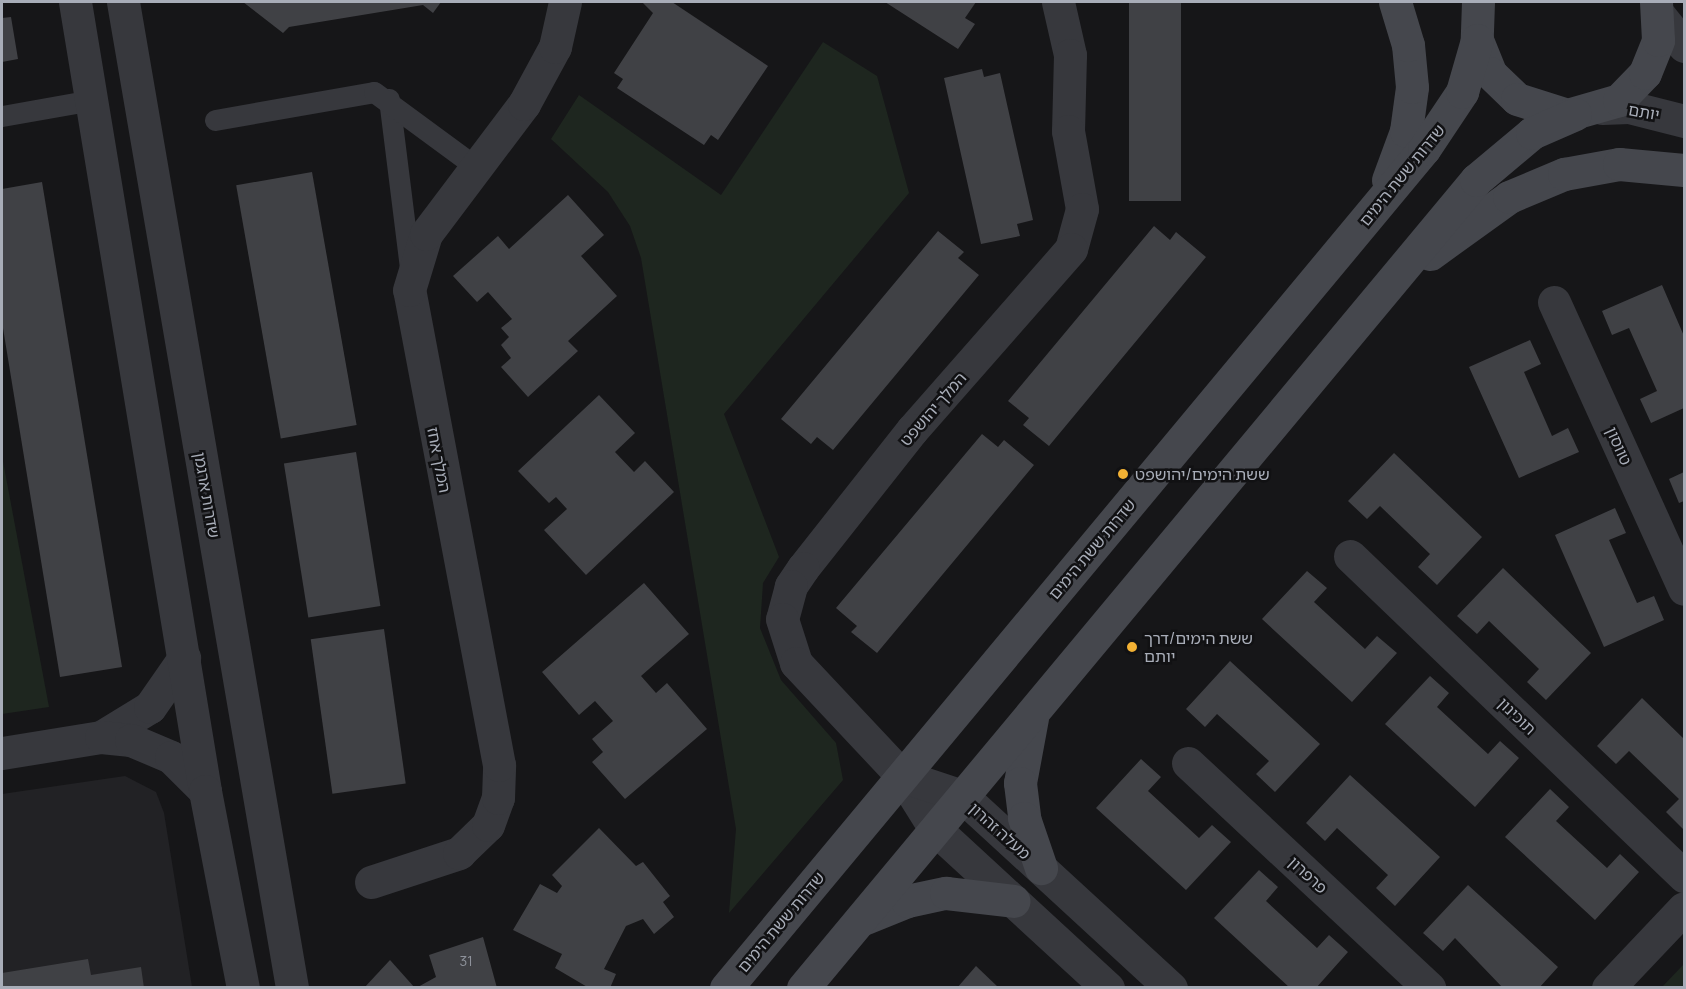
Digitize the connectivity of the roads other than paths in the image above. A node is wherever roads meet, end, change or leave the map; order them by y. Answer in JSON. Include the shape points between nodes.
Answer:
{"nodes":[{"id":1,"x":75,"y":2,"type":"edge"},
{"id":2,"x":123,"y":2,"type":"edge"},
{"id":3,"x":565,"y":2,"type":"edge"},
{"id":4,"x":1058,"y":2,"type":"edge"},
{"id":5,"x":1395,"y":2,"type":"edge"},
{"id":6,"x":1658,"y":8,"type":"edge"},
{"id":7,"x":1474,"y":15,"type":"edge"},
{"id":8,"x":1684,"y":46,"type":"edge"},
{"id":9,"x":389,"y":99,"type":"junction"},
{"id":10,"x":92,"y":100,"type":"junction"},
{"id":11,"x":1589,"y":111,"type":"junction"},
{"id":12,"x":2,"y":116,"type":"edge"},
{"id":13,"x":215,"y":120,"type":"dead end"},
{"id":14,"x":1684,"y":122,"type":"edge"},
{"id":15,"x":476,"y":167,"type":"junction"},
{"id":16,"x":1684,"y":170,"type":"edge"},
{"id":17,"x":1364,"y":221,"type":"junction"},
{"id":18,"x":411,"y":276,"type":"junction"},
{"id":19,"x":1381,"y":293,"type":"junction"},
{"id":20,"x":1554,"y":302,"type":"dead end"},
{"id":21,"x":1350,"y":556,"type":"dead end"},
{"id":22,"x":1684,"y":589,"type":"edge"},
{"id":23,"x":184,"y":658,"type":"junction"},
{"id":24,"x":1036,"y":707,"type":"junction"},
{"id":25,"x":101,"y":737,"type":"junction"},
{"id":26,"x":2,"y":753,"type":"edge"},
{"id":27,"x":1188,"y":763,"type":"dead end"},
{"id":28,"x":902,"y":776,"type":"junction"},
{"id":29,"x":205,"y":791,"type":"junction"},
{"id":30,"x":962,"y":796,"type":"junction"},
{"id":31,"x":935,"y":829,"type":"junction"},
{"id":32,"x":1041,"y":868,"type":"junction"},
{"id":33,"x":1684,"y":876,"type":"edge"},
{"id":34,"x":371,"y":882,"type":"dead end"},
{"id":35,"x":1014,"y":901,"type":"junction"},
{"id":36,"x":1684,"y":908,"type":"edge"},
{"id":37,"x":856,"y":923,"type":"junction"},
{"id":38,"x":243,"y":987,"type":"edge"},
{"id":39,"x":292,"y":987,"type":"edge"},
{"id":40,"x":726,"y":987,"type":"edge"},
{"id":41,"x":803,"y":987,"type":"edge"},
{"id":42,"x":1108,"y":987,"type":"edge"},
{"id":43,"x":1171,"y":987,"type":"edge"},
{"id":44,"x":1429,"y":987,"type":"edge"},
{"id":45,"x":1608,"y":987,"type":"edge"}],
"edges":[{"from":1,"to":10,"type":"street"},
{"from":2,"to":39,"type":"street","name":"שדרות ארגמן"},
{"from":3,"to":15,"type":"street","name":"המלך אחז","via":[[555,47],[524,104]]},
{"from":4,"to":28,"type":"street","name":"המלך יהושפט","via":[[1070,55],[1068,131],[1082,209],[1071,249],[912,430],[803,568],[784,603],[784,635],[796,663]]},
{"from":5,"to":17,"type":"main road","via":[[1408,45],[1412,87],[1406,131],[1390,176]]},
{"from":6,"to":8,"type":"street"},
{"from":6,"to":11,"type":"main road","via":[[1658,40],[1645,74]]},
{"from":7,"to":11,"type":"main road","via":[[1490,73],[1517,99],[1550,113]]},
{"from":7,"to":17,"type":"main road","name":"שדרות ששת הימים","via":[[1455,105]]},
{"from":9,"to":13,"type":"lane","via":[[363,91]]},
{"from":9,"to":15,"type":"lane"},
{"from":9,"to":18,"type":"lane"},
{"from":10,"to":12,"type":"lane"},
{"from":10,"to":23,"type":"street"},
{"from":11,"to":14,"type":"street","name":"יותם","via":[[1629,107]]},
{"from":11,"to":19,"type":"main road","via":[[1532,133],[1492,164]]},
{"from":15,"to":18,"type":"street","name":"המלך אחז","via":[[426,234]]},
{"from":16,"to":19,"type":"main road","via":[[1619,164],[1564,174],[1509,197]]},
{"from":17,"to":28,"type":"main road","name":"שדרות ששת הימים"},
{"from":18,"to":34,"type":"street","name":"המלך אחז","via":[[411,320],[500,782],[494,812],[470,845],[447,859]]},
{"from":19,"to":24,"type":"main road"},
{"from":20,"to":22,"type":"street","name":"טווסון"},
{"from":21,"to":33,"type":"street","name":"תוכינון"},
{"from":23,"to":25,"type":"street","via":[[150,707]]},
{"from":23,"to":29,"type":"street"},
{"from":24,"to":30,"type":"main road"},
{"from":24,"to":32,"type":"main road","via":[[1020,783],[1024,818]]},
{"from":25,"to":26,"type":"street"},
{"from":25,"to":29,"type":"street","via":[[159,749]]},
{"from":27,"to":44,"type":"street","name":"פרפרון"},
{"from":28,"to":30,"type":"street","name":"מעלה זהרון"},
{"from":28,"to":31,"type":"street"},
{"from":28,"to":40,"type":"main road","name":"שדרות ששת הימים"},
{"from":29,"to":38,"type":"street"},
{"from":30,"to":31,"type":"main road"},
{"from":30,"to":32,"type":"street","name":"מעלה זהרון"},
{"from":31,"to":35,"type":"street"},
{"from":31,"to":37,"type":"main road"},
{"from":32,"to":43,"type":"street","name":"מעלה זהרון"},
{"from":35,"to":37,"type":"main road","via":[[968,892],[926,895]]},
{"from":35,"to":42,"type":"street"},
{"from":36,"to":45,"type":"street"},
{"from":37,"to":41,"type":"main road"}]}
